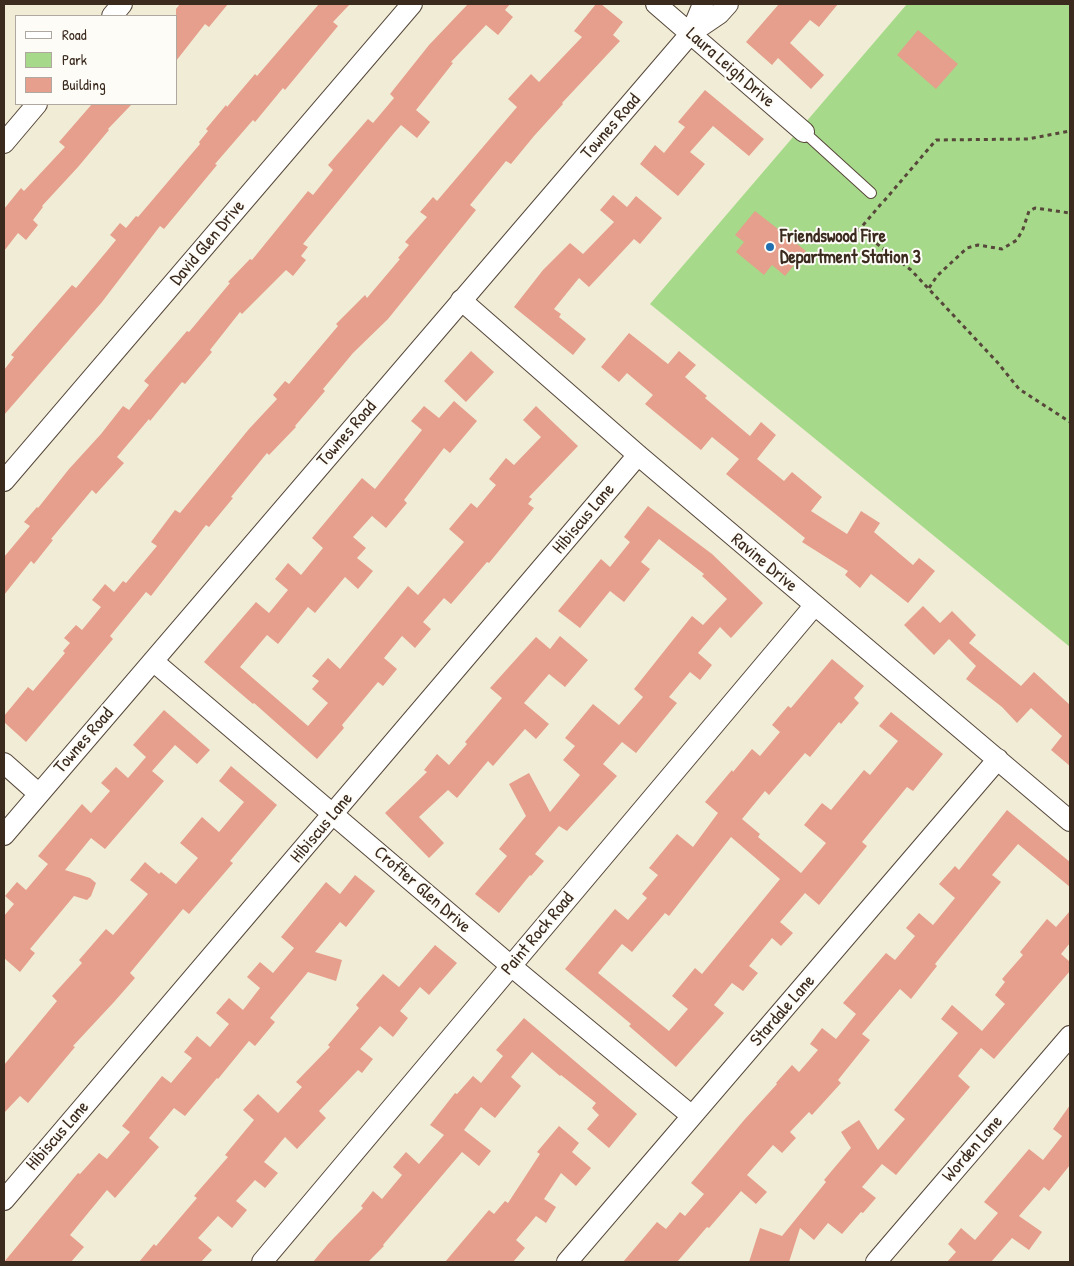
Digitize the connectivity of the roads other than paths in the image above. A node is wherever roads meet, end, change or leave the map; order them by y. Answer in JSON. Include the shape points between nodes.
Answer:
{"nodes":[{"id":1,"x":122,"y":4,"type":"edge"},
{"id":2,"x":412,"y":4,"type":"edge"},
{"id":3,"x":656,"y":4,"type":"edge"},
{"id":4,"x":703,"y":4,"type":"edge"},
{"id":5,"x":728,"y":4,"type":"edge"},
{"id":6,"x":113,"y":15,"type":"edge"},
{"id":7,"x":691,"y":34,"type":"junction"},
{"id":8,"x":36,"y":105,"type":"edge"},
{"id":9,"x":804,"y":132,"type":"joint"},
{"id":10,"x":4,"y":143,"type":"edge"},
{"id":11,"x":872,"y":192,"type":"road end"},
{"id":12,"x":461,"y":300,"type":"junction"},
{"id":13,"x":638,"y":456,"type":"junction"},
{"id":14,"x":4,"y":482,"type":"edge"},
{"id":15,"x":814,"y":606,"type":"junction"},
{"id":16,"x":153,"y":661,"type":"junction"},
{"id":17,"x":998,"y":759,"type":"junction"},
{"id":18,"x":4,"y":763,"type":"edge"},
{"id":19,"x":39,"y":794,"type":"junction"},
{"id":20,"x":334,"y":814,"type":"junction"},
{"id":21,"x":1070,"y":821,"type":"edge"},
{"id":22,"x":4,"y":835,"type":"edge"},
{"id":23,"x":511,"y":966,"type":"junction"},
{"id":24,"x":1070,"y":1036,"type":"edge"},
{"id":25,"x":692,"y":1116,"type":"junction"},
{"id":26,"x":4,"y":1200,"type":"edge"},
{"id":27,"x":262,"y":1262,"type":"edge"},
{"id":28,"x":567,"y":1262,"type":"edge"},
{"id":29,"x":876,"y":1262,"type":"edge"}],
"edges":[{"from":1,"to":6,"type":"street"},
{"from":2,"to":14,"type":"street","name":"David Glen Drive"},
{"from":3,"to":7,"type":"street","name":"Laura Leigh Drive"},
{"from":4,"to":7,"type":"street","name":"Townes Road"},
{"from":5,"to":7,"type":"street","name":"Townes Road"},
{"from":7,"to":9,"type":"street","name":"Laura Leigh Drive"},
{"from":7,"to":12,"type":"street","name":"Townes Road"},
{"from":8,"to":10,"type":"street"},
{"from":9,"to":11,"type":"lane"},
{"from":12,"to":13,"type":"street","name":"Ravine Drive"},
{"from":12,"to":16,"type":"street","name":"Townes Road"},
{"from":13,"to":15,"type":"street","name":"Ravine Drive"},
{"from":13,"to":20,"type":"street","name":"Hibiscus Lane"},
{"from":15,"to":17,"type":"street","name":"Ravine Drive"},
{"from":15,"to":23,"type":"street","name":"Paint Rock Road"},
{"from":16,"to":19,"type":"street","name":"Townes Road"},
{"from":16,"to":20,"type":"street","name":"Crofter Glen Drive"},
{"from":17,"to":21,"type":"street","name":"Ravine Drive"},
{"from":17,"to":25,"type":"street","name":"Stardale Lane"},
{"from":18,"to":19,"type":"street"},
{"from":19,"to":22,"type":"street","name":"Townes Road"},
{"from":20,"to":23,"type":"street","name":"Crofter Glen Drive"},
{"from":20,"to":26,"type":"street","name":"Hibiscus Lane"},
{"from":23,"to":25,"type":"street","name":"Crofter Glen Drive"},
{"from":23,"to":27,"type":"street","name":"Paint Rock Road"},
{"from":24,"to":29,"type":"street","name":"Worden Lane"},
{"from":25,"to":28,"type":"street","name":"Stardale Lane"}]}
